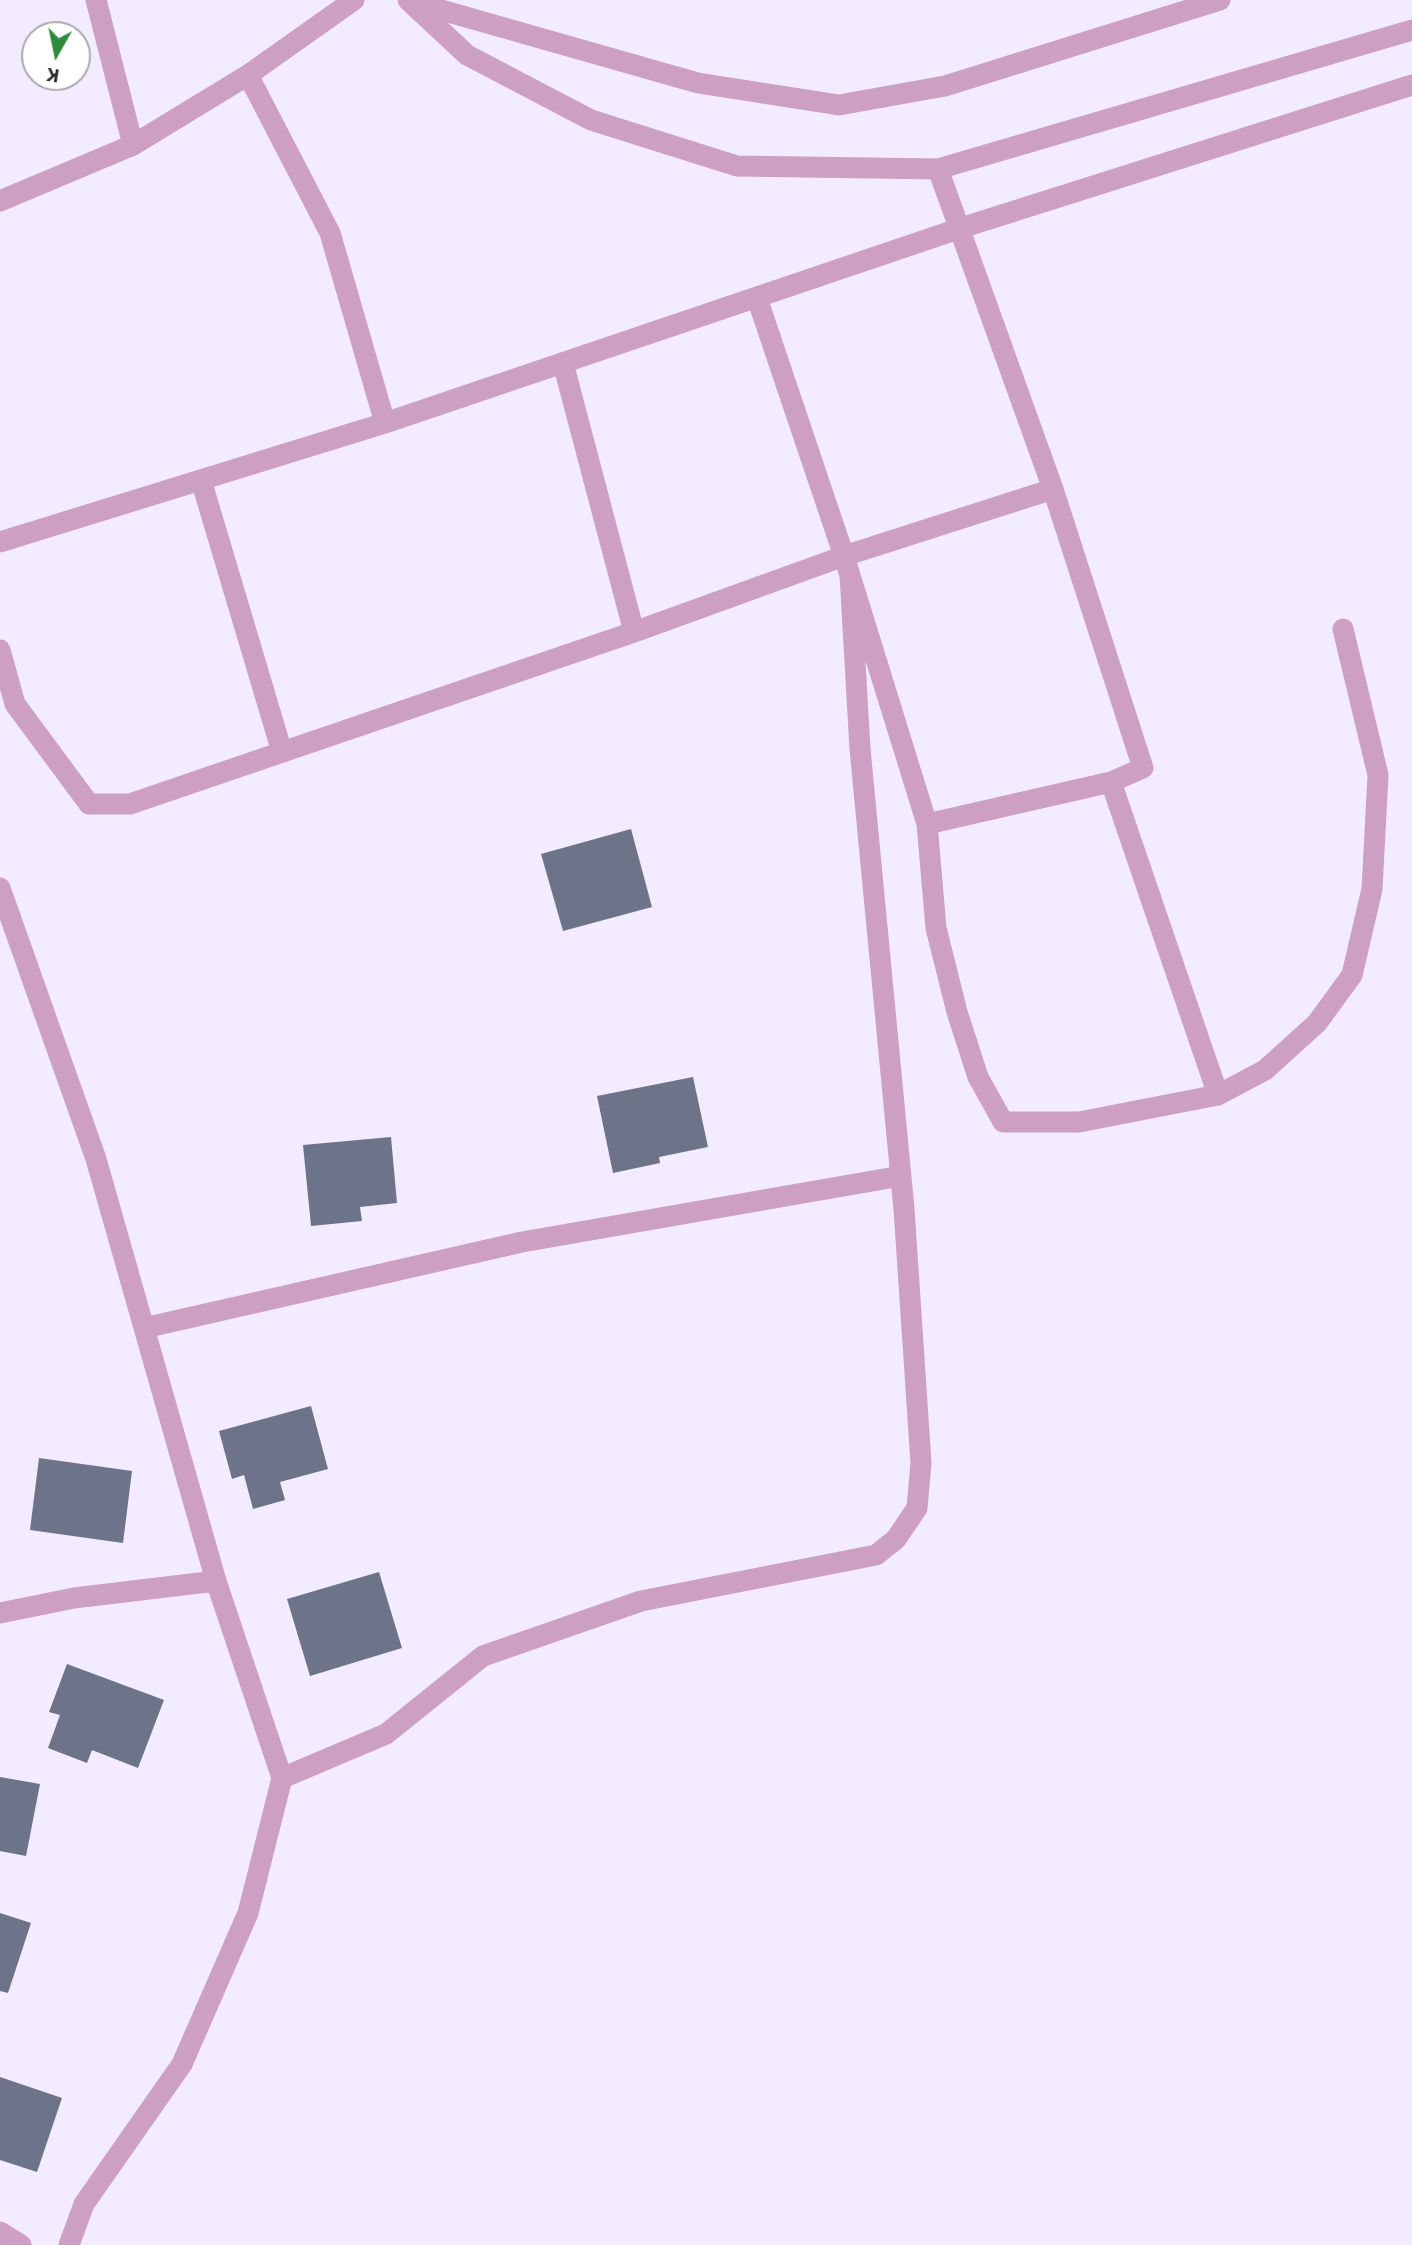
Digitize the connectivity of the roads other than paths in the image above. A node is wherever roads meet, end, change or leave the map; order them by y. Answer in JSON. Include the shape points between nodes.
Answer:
{"nodes":[{"id":1,"x":96,"y":0,"type":"edge"},
{"id":2,"x":354,"y":0,"type":"edge"},
{"id":3,"x":408,"y":0,"type":"edge"},
{"id":4,"x":1220,"y":0,"type":"edge"},
{"id":5,"x":1412,"y":30,"type":"edge"},
{"id":6,"x":248,"y":75,"type":"junction"},
{"id":7,"x":1412,"y":85,"type":"edge"},
{"id":8,"x":133,"y":145,"type":"junction"},
{"id":9,"x":938,"y":169,"type":"junction"},
{"id":10,"x":0,"y":201,"type":"edge"},
{"id":11,"x":961,"y":228,"type":"junction"},
{"id":12,"x":757,"y":298,"type":"junction"},
{"id":13,"x":563,"y":363,"type":"junction"},
{"id":14,"x":385,"y":423,"type":"junction"},
{"id":15,"x":201,"y":481,"type":"junction"},
{"id":16,"x":1053,"y":489,"type":"junction"},
{"id":17,"x":0,"y":542,"type":"edge"},
{"id":18,"x":847,"y":565,"type":"junction"},
{"id":19,"x":1343,"y":629,"type":"dead end"},
{"id":20,"x":634,"y":632,"type":"junction"},
{"id":21,"x":0,"y":650,"type":"edge"},
{"id":22,"x":282,"y":752,"type":"junction"},
{"id":23,"x":1111,"y":782,"type":"junction"},
{"id":24,"x":927,"y":824,"type":"junction"},
{"id":25,"x":0,"y":888,"type":"edge"},
{"id":26,"x":1218,"y":1095,"type":"junction"},
{"id":27,"x":901,"y":1176,"type":"junction"},
{"id":28,"x":144,"y":1328,"type":"junction"},
{"id":29,"x":216,"y":1581,"type":"junction"},
{"id":30,"x":0,"y":1613,"type":"edge"},
{"id":31,"x":282,"y":1778,"type":"junction"},
{"id":32,"x":0,"y":2232,"type":"edge"},
{"id":33,"x":22,"y":2245,"type":"edge"},
{"id":34,"x":69,"y":2245,"type":"edge"}],
"edges":[{"from":1,"to":8,"type":"street"},
{"from":2,"to":6,"type":"street"},
{"from":3,"to":4,"type":"street","via":[[698,83],[839,105],[945,86]]},
{"from":3,"to":9,"type":"street","via":[[467,55],[591,120],[737,166]]},
{"from":5,"to":9,"type":"street"},
{"from":6,"to":8,"type":"street"},
{"from":6,"to":14,"type":"street","via":[[330,233]]},
{"from":7,"to":11,"type":"street"},
{"from":8,"to":10,"type":"street"},
{"from":9,"to":11,"type":"street"},
{"from":11,"to":12,"type":"street"},
{"from":11,"to":16,"type":"street"},
{"from":12,"to":13,"type":"street"},
{"from":12,"to":18,"type":"street"},
{"from":13,"to":14,"type":"street"},
{"from":13,"to":20,"type":"street"},
{"from":14,"to":15,"type":"street"},
{"from":15,"to":17,"type":"street"},
{"from":15,"to":22,"type":"street"},
{"from":16,"to":18,"type":"street"},
{"from":16,"to":23,"type":"street","via":[[1143,768]]},
{"from":18,"to":20,"type":"street"},
{"from":18,"to":24,"type":"street"},
{"from":18,"to":27,"type":"street"},
{"from":19,"to":26,"type":"street","via":[[1378,775],[1372,889],[1352,975],[1317,1023],[1265,1070]]},
{"from":20,"to":22,"type":"street"},
{"from":21,"to":22,"type":"street","via":[[15,704],[89,804],[130,804]]},
{"from":23,"to":24,"type":"street"},
{"from":23,"to":26,"type":"street"},
{"from":24,"to":26,"type":"street","via":[[936,928],[957,1012],[978,1077],[1003,1122],[1079,1122]]},
{"from":25,"to":28,"type":"street","via":[[96,1159]]},
{"from":27,"to":28,"type":"street","via":[[522,1242]]},
{"from":27,"to":31,"type":"street","via":[[921,1463],[917,1508],[896,1539],[876,1555],[641,1601],[483,1656],[386,1734]]},
{"from":28,"to":29,"type":"street"},
{"from":29,"to":30,"type":"street","via":[[74,1598]]},
{"from":29,"to":31,"type":"street"},
{"from":31,"to":34,"type":"street","via":[[247,1913],[182,2064],[85,2204]]},
{"from":32,"to":33,"type":"street"}]}
